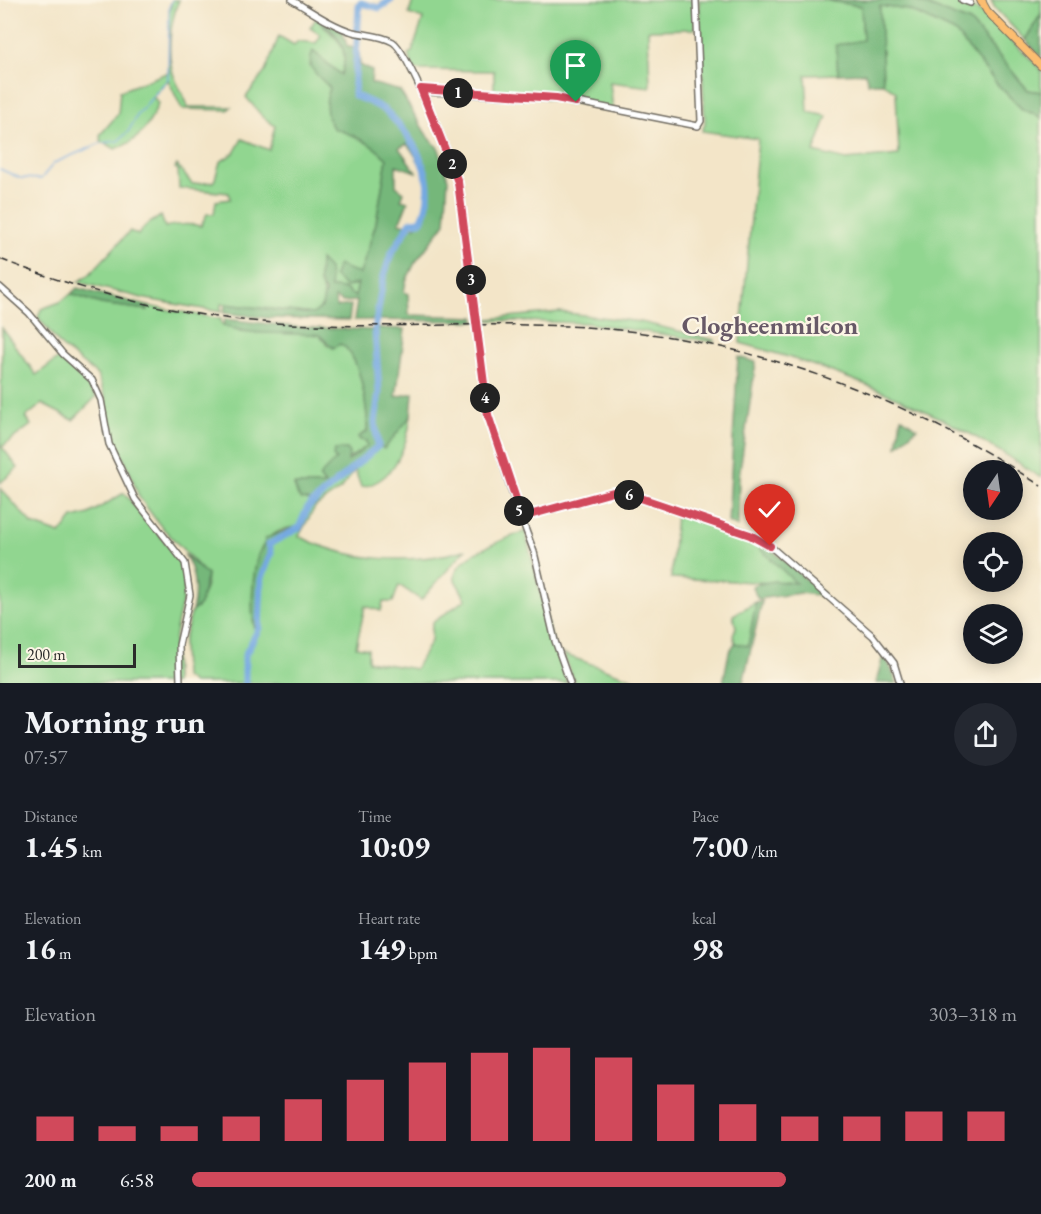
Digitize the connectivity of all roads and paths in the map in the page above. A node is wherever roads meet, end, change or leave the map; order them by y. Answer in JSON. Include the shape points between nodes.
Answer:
{"nodes":[{"id":1,"x":696,"y":0,"type":"edge"},
{"id":2,"x":962,"y":0,"type":"edge"},
{"id":3,"x":295,"y":1,"type":"edge"},
{"id":4,"x":983,"y":1,"type":"edge"},
{"id":5,"x":970,"y":3,"type":"dead end"},
{"id":6,"x":1041,"y":66,"type":"edge"},
{"id":7,"x":421,"y":89,"type":"junction"},
{"id":8,"x":0,"y":288,"type":"edge"},
{"id":9,"x":522,"y":517,"type":"junction"},
{"id":10,"x":180,"y":683,"type":"edge"},
{"id":11,"x":570,"y":683,"type":"edge"},
{"id":12,"x":900,"y":683,"type":"edge"}],
"edges":[{"from":1,"to":7,"type":"street","via":[[701,121],[698,126],[556,98]]},
{"from":2,"to":5,"type":"street"},
{"from":3,"to":7,"type":"street","via":[[353,32],[392,41],[406,57]]},
{"from":4,"to":6,"type":"main road"},
{"from":7,"to":9,"type":"street","via":[[458,182],[488,415]]},
{"from":8,"to":10,"type":"street","via":[[92,380],[101,400],[109,444],[135,499],[185,562],[190,595],[178,645]]},
{"from":9,"to":11,"type":"street"},
{"from":9,"to":12,"type":"street","via":[[623,492],[750,535],[770,546],[873,636],[894,663]]}]}
